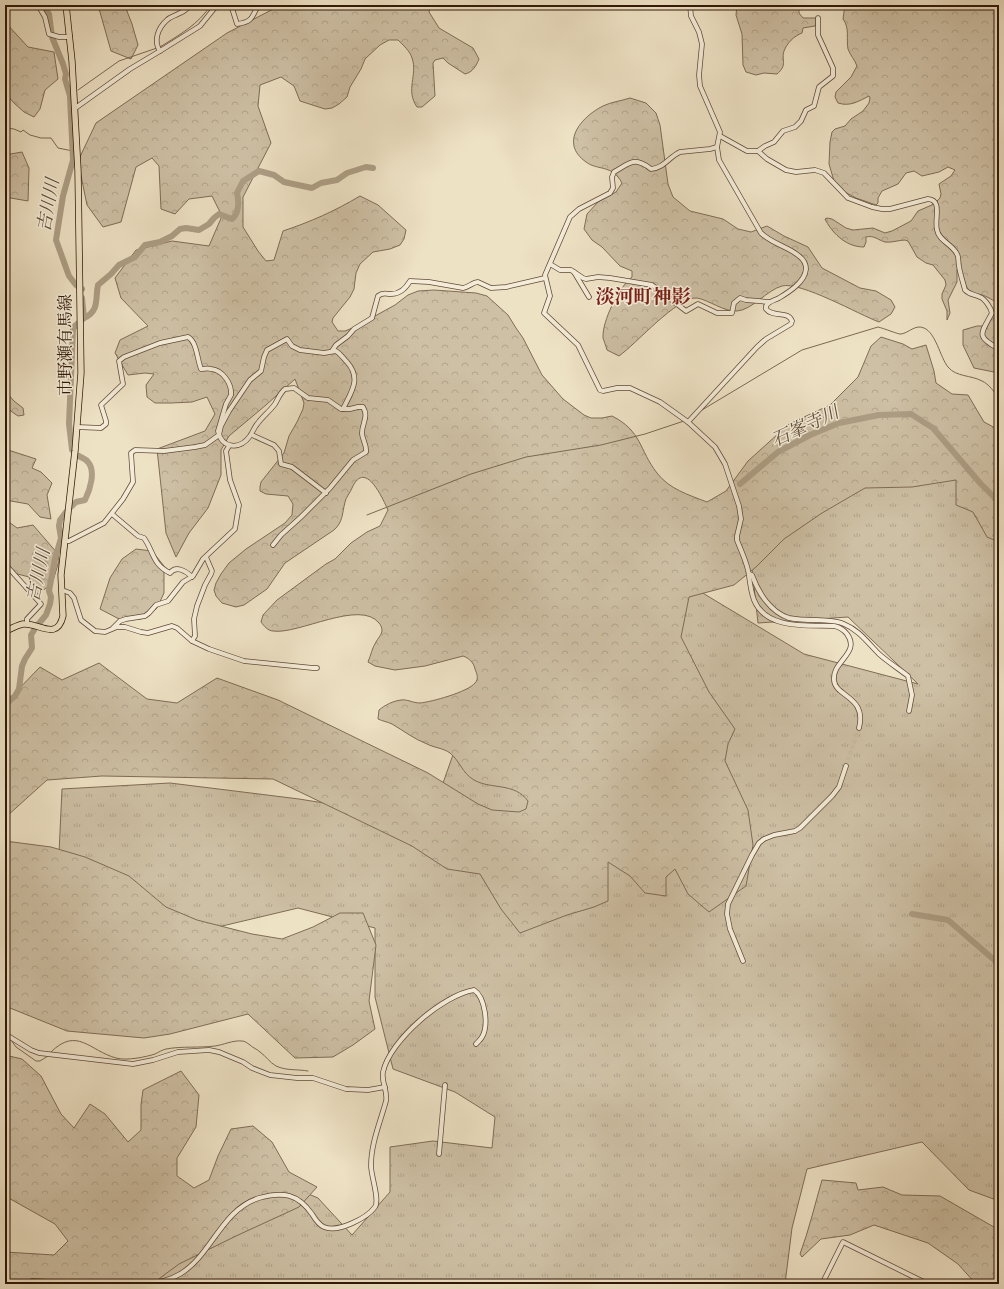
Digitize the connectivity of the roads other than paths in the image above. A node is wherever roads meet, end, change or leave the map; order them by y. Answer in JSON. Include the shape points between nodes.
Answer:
{"nodes":[{"id":1,"x":38,"y":5,"type":"edge"},
{"id":2,"x":66,"y":5,"type":"edge"},
{"id":3,"x":191,"y":5,"type":"edge"},
{"id":4,"x":217,"y":5,"type":"edge"},
{"id":5,"x":231,"y":5,"type":"edge"},
{"id":6,"x":258,"y":5,"type":"edge"},
{"id":7,"x":690,"y":5,"type":"edge"},
{"id":8,"x":818,"y":18,"type":"dead end"},
{"id":9,"x":70,"y":37,"type":"junction"},
{"id":10,"x":160,"y":51,"type":"junction"},
{"id":11,"x":74,"y":109,"type":"junction"},
{"id":12,"x":720,"y":136,"type":"junction"},
{"id":13,"x":717,"y":147,"type":"junction"},
{"id":14,"x":758,"y":151,"type":"junction"},
{"id":15,"x":550,"y":264,"type":"junction"},
{"id":16,"x":574,"y":272,"type":"junction"},
{"id":17,"x":545,"y":278,"type":"junction"},
{"id":18,"x":589,"y":298,"type":"dead end"},
{"id":19,"x":769,"y":302,"type":"junction"},
{"id":20,"x":999,"y":349,"type":"edge"},
{"id":21,"x":332,"y":351,"type":"junction"},
{"id":22,"x":343,"y":409,"type":"junction"},
{"id":23,"x":688,"y":422,"type":"junction"},
{"id":24,"x":77,"y":427,"type":"junction"},
{"id":25,"x":219,"y":435,"type":"junction"},
{"id":26,"x":252,"y":435,"type":"junction"},
{"id":27,"x":229,"y":446,"type":"junction"},
{"id":28,"x":326,"y":493,"type":"junction"},
{"id":29,"x":112,"y":514,"type":"junction"},
{"id":30,"x":65,"y":541,"type":"junction"},
{"id":31,"x":274,"y":544,"type":"dead end"},
{"id":32,"x":206,"y":557,"type":"junction"},
{"id":33,"x":5,"y":564,"type":"edge"},
{"id":34,"x":749,"y":574,"type":"junction"},
{"id":35,"x":192,"y":577,"type":"junction"},
{"id":36,"x":62,"y":590,"type":"junction"},
{"id":37,"x":28,"y":624,"type":"junction"},
{"id":38,"x":112,"y":630,"type":"junction"},
{"id":39,"x":5,"y":631,"type":"edge"},
{"id":40,"x":192,"y":641,"type":"junction"},
{"id":41,"x":317,"y":668,"type":"dead end"},
{"id":42,"x":909,"y":710,"type":"dead end"},
{"id":43,"x":859,"y":728,"type":"tunnel mouth"},
{"id":44,"x":846,"y":766,"type":"tunnel mouth"},
{"id":45,"x":743,"y":961,"type":"dead end"},
{"id":46,"x":5,"y":1034,"type":"edge"},
{"id":47,"x":476,"y":1044,"type":"dead end"},
{"id":48,"x":445,"y":1085,"type":"dead end"},
{"id":49,"x":385,"y":1087,"type":"junction"},
{"id":50,"x":439,"y":1154,"type":"dead end"},
{"id":51,"x":23,"y":1284,"type":"edge"},
{"id":52,"x":90,"y":1284,"type":"edge"},
{"id":53,"x":145,"y":1284,"type":"edge"},
{"id":54,"x":822,"y":1284,"type":"edge"},
{"id":55,"x":928,"y":1284,"type":"edge"}],
"edges":[{"from":1,"to":9,"type":"street","via":[[45,17],[49,34]]},
{"from":2,"to":9,"type":"main road","name":"市野瀬有馬線"},
{"from":3,"to":10,"type":"street","via":[[166,21],[157,37],[156,43]]},
{"from":4,"to":10,"type":"street","via":[[200,26]]},
{"from":5,"to":6,"type":"street","via":[[237,24],[252,19]]},
{"from":7,"to":12,"type":"street","via":[[691,16],[702,44],[700,86]]},
{"from":8,"to":14,"type":"street","via":[[818,35],[833,68],[833,76],[819,87],[815,104],[806,110],[800,123],[783,131],[774,142]]},
{"from":9,"to":11,"type":"main road","name":"市野瀬有馬線"},
{"from":10,"to":11,"type":"street"},
{"from":11,"to":24,"type":"main road","name":"市野瀬有馬線","via":[[78,171],[81,373]]},
{"from":12,"to":13,"type":"street"},
{"from":12,"to":14,"type":"street","via":[[747,151]]},
{"from":13,"to":15,"type":"street","via":[[680,152],[662,166],[650,169],[642,162],[633,161],[614,172],[613,188],[610,193],[579,209],[570,217]]},
{"from":13,"to":19,"type":"street","via":[[723,169],[761,233],[800,256],[805,263],[806,271],[799,284]]},
{"from":14,"to":20,"type":"street","via":[[786,170],[815,170],[824,173],[848,198],[872,207],[890,209],[928,199],[936,201],[937,233],[957,254],[965,290],[968,294],[983,298],[992,310],[982,337]]},
{"from":15,"to":16,"type":"street","via":[[560,270]]},
{"from":15,"to":17,"type":"street"},
{"from":16,"to":18,"type":"street"},
{"from":16,"to":19,"type":"street","via":[[583,278],[610,278],[652,285],[686,311],[698,304],[717,313],[732,313],[734,303],[740,298]]},
{"from":17,"to":21,"type":"street","via":[[506,288],[491,288],[478,282],[463,288],[410,281],[401,291],[392,294],[382,293],[378,296],[372,318],[354,329]]},
{"from":17,"to":23,"type":"street","via":[[550,296],[544,313],[578,345],[600,390],[636,390],[660,402]]},
{"from":19,"to":23,"type":"street","via":[[766,306],[771,314],[788,315],[792,319],[792,324],[757,347]]},
{"from":21,"to":22,"type":"street","via":[[341,355],[354,372],[353,391]]},
{"from":21,"to":25,"type":"street","via":[[324,353],[300,350],[292,346],[287,339],[268,350],[261,371],[250,380],[229,411]]},
{"from":22,"to":26,"type":"street","via":[[328,400],[308,398],[294,388],[285,389],[269,412],[255,426]]},
{"from":22,"to":28,"type":"street","via":[[361,406],[366,411],[362,432],[367,449],[353,460]]},
{"from":23,"to":34,"type":"street","via":[[715,447],[725,464],[737,495],[741,514],[741,526],[737,536]]},
{"from":24,"to":25,"type":"street","via":[[101,428],[106,424],[101,405],[123,384],[119,361],[160,343],[188,337],[193,342],[201,369],[215,370],[222,374],[232,392],[218,427]]},
{"from":24,"to":30,"type":"main road","name":"市野瀬有馬線"},
{"from":25,"to":27,"type":"street"},
{"from":25,"to":29,"type":"street","via":[[205,445],[195,447],[164,451],[135,450],[130,457],[133,482]]},
{"from":26,"to":27,"type":"street","via":[[241,445]]},
{"from":26,"to":28,"type":"street","via":[[274,445],[279,451],[281,464],[292,467]]},
{"from":27,"to":32,"type":"street","via":[[226,451],[230,480],[240,505],[235,529]]},
{"from":28,"to":31,"type":"street"},
{"from":29,"to":30,"type":"street","via":[[104,524]]},
{"from":29,"to":35,"type":"street","via":[[144,538],[154,560],[165,570],[170,573],[176,568]]},
{"from":30,"to":36,"type":"main road","name":"市野瀬有馬線"},
{"from":32,"to":35,"type":"street"},
{"from":32,"to":40,"type":"street","via":[[212,571],[197,606],[194,619],[195,636]]},
{"from":33,"to":37,"type":"street","via":[[41,604],[27,619]]},
{"from":34,"to":42,"type":"street","via":[[768,603],[784,616],[835,620],[859,633],[880,655],[908,676],[912,695]]},
{"from":34,"to":43,"type":"street","via":[[754,601],[769,618],[786,623],[840,627],[848,636],[851,647],[836,669],[834,680],[835,686],[858,708],[861,719]]},
{"from":35,"to":38,"type":"street","via":[[183,582],[168,601],[156,605],[145,616],[120,621]]},
{"from":36,"to":37,"type":"main road","name":"市野瀬有馬線","via":[[62,622],[50,630]]},
{"from":36,"to":38,"type":"street","via":[[74,598],[81,620],[95,631]]},
{"from":37,"to":39,"type":"main road"},
{"from":38,"to":40,"type":"street","via":[[125,627],[148,633],[172,626]]},
{"from":40,"to":41,"type":"street","via":[[244,660]]},
{"from":44,"to":45,"type":"street","via":[[839,787],[800,828],[774,835],[764,840],[755,850],[728,904],[730,929]]},
{"from":46,"to":49,"type":"street","via":[[31,1050],[41,1053],[133,1064],[178,1052],[209,1050],[220,1052],[270,1075],[313,1078],[346,1089],[368,1090]]},
{"from":47,"to":49,"type":"street","via":[[482,1037],[485,1020],[482,1001],[474,990],[459,994],[416,1022],[386,1064],[383,1073]]},
{"from":48,"to":50,"type":"street"},
{"from":49,"to":53,"type":"street","via":[[387,1097],[374,1139],[371,1159],[377,1201],[377,1206],[373,1210],[350,1224],[331,1229],[318,1223],[306,1205],[294,1196],[275,1195],[259,1198],[231,1215],[197,1259],[183,1272],[155,1283]]},
{"from":51,"to":52,"type":"street","via":[[32,1281]]},
{"from":54,"to":55,"type":"street","via":[[843,1242]]}]}
